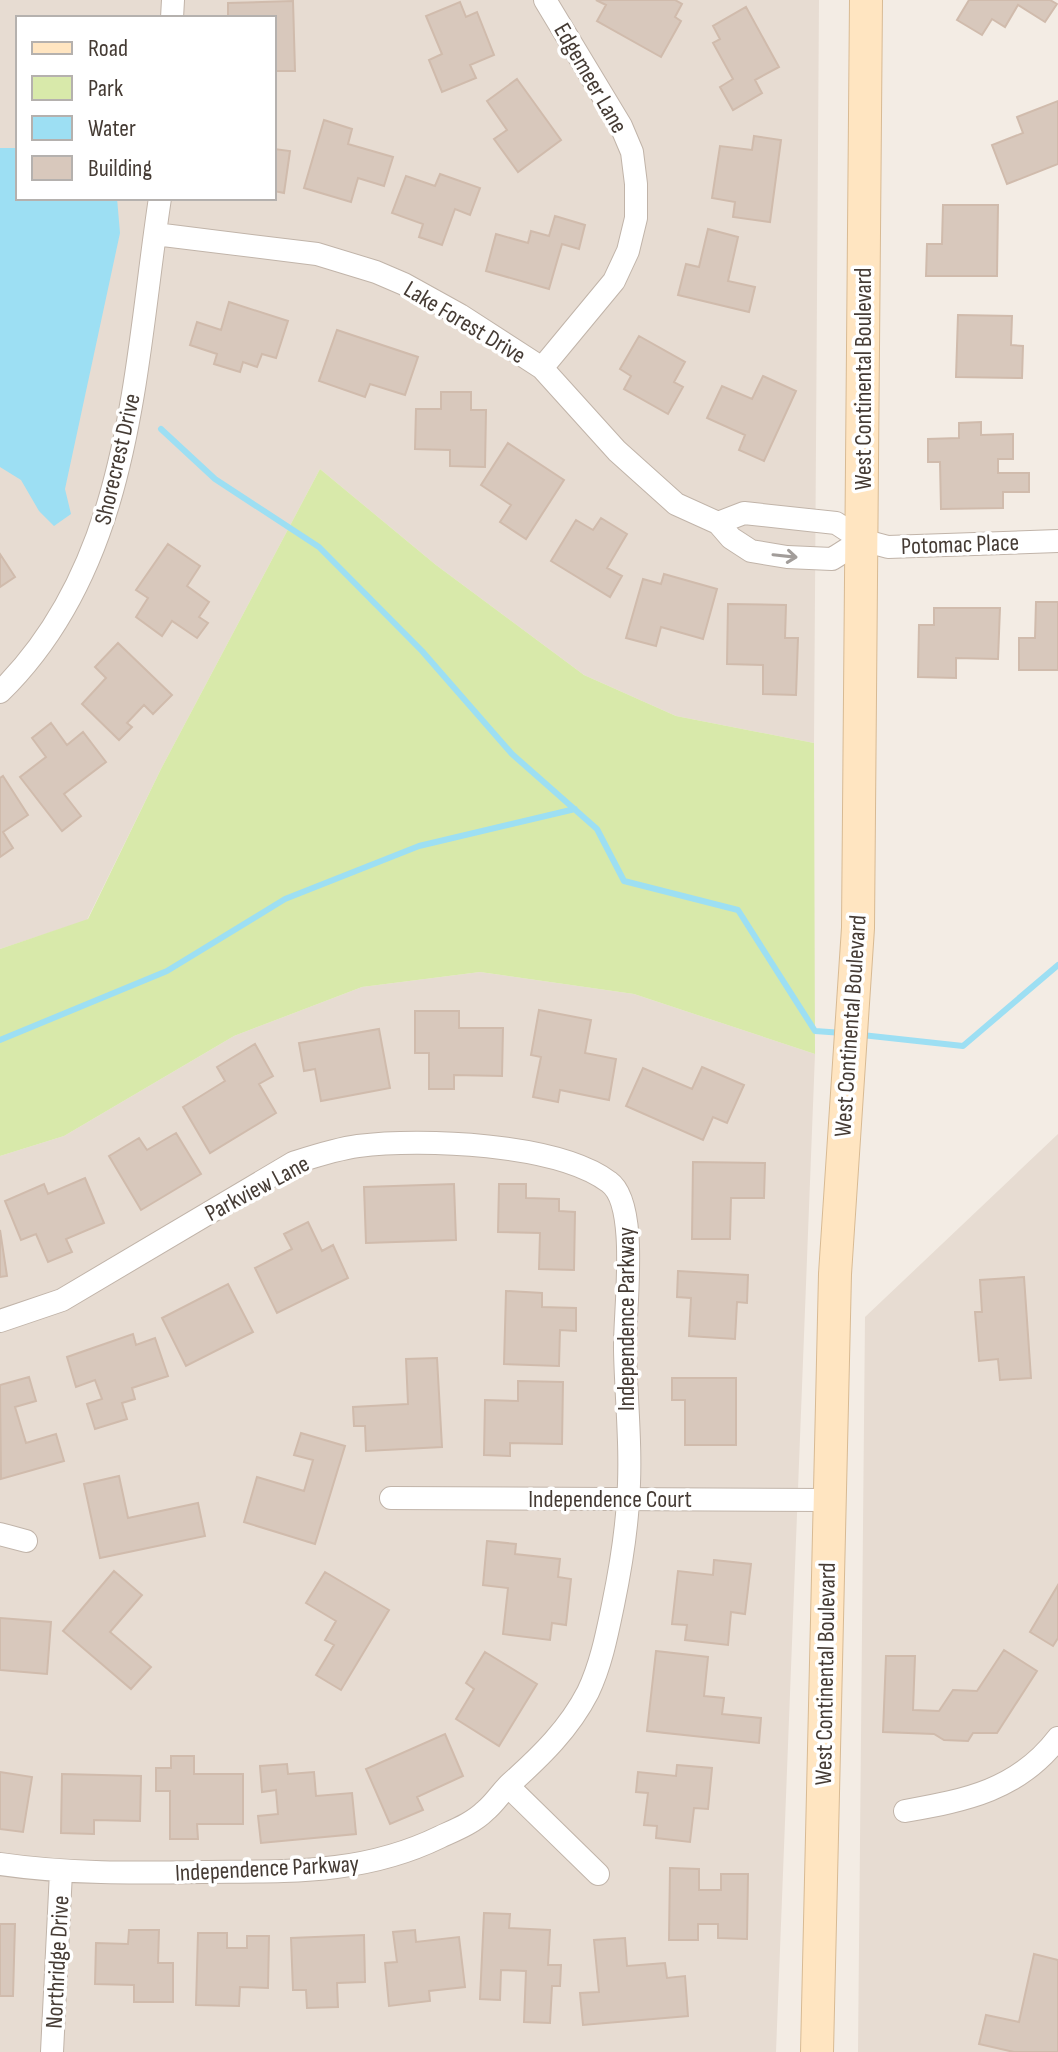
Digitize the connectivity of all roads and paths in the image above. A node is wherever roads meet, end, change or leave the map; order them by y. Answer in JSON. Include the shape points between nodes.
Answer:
{"nodes":[{"id":1,"x":545,"y":0,"type":"edge"},
{"id":2,"x":866,"y":0,"type":"edge"},
{"id":3,"x":160,"y":200,"type":"edge"},
{"id":4,"x":155,"y":234,"type":"junction"},
{"id":5,"x":542,"y":368,"type":"junction"},
{"id":6,"x":718,"y":523,"type":"junction"},
{"id":7,"x":862,"y":540,"type":"junction"},
{"id":8,"x":1058,"y":541,"type":"edge"},
{"id":9,"x":0,"y":692,"type":"edge"},
{"id":10,"x":622,"y":1196,"type":"joint"},
{"id":11,"x":0,"y":1321,"type":"edge"},
{"id":12,"x":391,"y":1498,"type":"dead end"},
{"id":13,"x":628,"y":1499,"type":"junction"},
{"id":14,"x":829,"y":1500,"type":"junction"},
{"id":15,"x":0,"y":1534,"type":"edge"},
{"id":16,"x":26,"y":1541,"type":"dead end"},
{"id":17,"x":1058,"y":1738,"type":"edge"},
{"id":18,"x":508,"y":1786,"type":"junction"},
{"id":19,"x":905,"y":1811,"type":"dead end"},
{"id":20,"x":0,"y":1864,"type":"edge"},
{"id":21,"x":61,"y":1872,"type":"junction"},
{"id":22,"x":598,"y":1874,"type":"dead end"},
{"id":23,"x":52,"y":2052,"type":"edge"},
{"id":24,"x":817,"y":2052,"type":"edge"}],
"edges":[{"from":1,"to":5,"type":"street","name":"Edgemeer Lane","via":[[632,152],[636,218],[614,281]]},
{"from":2,"to":7,"type":"main road","name":"West Continental Boulevard"},
{"from":3,"to":4,"type":"street","name":"Shorecrest Drive"},
{"from":4,"to":5,"type":"street","name":"Lake Forest Drive","via":[[317,254],[376,272],[460,315]]},
{"from":4,"to":9,"type":"street","name":"Shorecrest Drive","via":[[131,402],[106,518],[58,621]]},
{"from":5,"to":6,"type":"street","name":"Lake Forest Drive","via":[[617,451],[676,504]]},
{"from":6,"to":7,"type":"street","via":[[744,513],[836,523]]},
{"from":6,"to":7,"type":"street","name":"Lake Forest Drive","one_way":true,"via":[[751,551],[787,557],[832,559]]},
{"from":7,"to":8,"type":"street","name":"Potomac Place","via":[[888,547]]},
{"from":7,"to":14,"type":"main road","name":"West Continental Boulevard","via":[[857,951],[835,1274]]},
{"from":10,"to":11,"type":"street","name":"Parkview Lane","via":[[609,1182],[568,1161],[513,1150],[410,1142],[328,1151],[293,1163],[62,1300]]},
{"from":10,"to":13,"type":"street","name":"Independence Parkway","via":[[628,1232]]},
{"from":12,"to":13,"type":"street","name":"Independence Court"},
{"from":13,"to":14,"type":"street","name":"Independence Court"},
{"from":13,"to":18,"type":"street","name":"Independence Parkway","via":[[605,1645],[588,1691],[563,1733]]},
{"from":14,"to":24,"type":"main road","name":"West Continental Boulevard"},
{"from":15,"to":16,"type":"street"},
{"from":17,"to":19,"type":"street","via":[[1043,1757],[1006,1784]]},
{"from":18,"to":21,"type":"street","name":"Independence Parkway","via":[[485,1812],[458,1829],[368,1864],[324,1870]]},
{"from":18,"to":22,"type":"street"},
{"from":20,"to":21,"type":"street","name":"Independence Parkway"},
{"from":21,"to":23,"type":"street","name":"Northridge Drive"}]}
